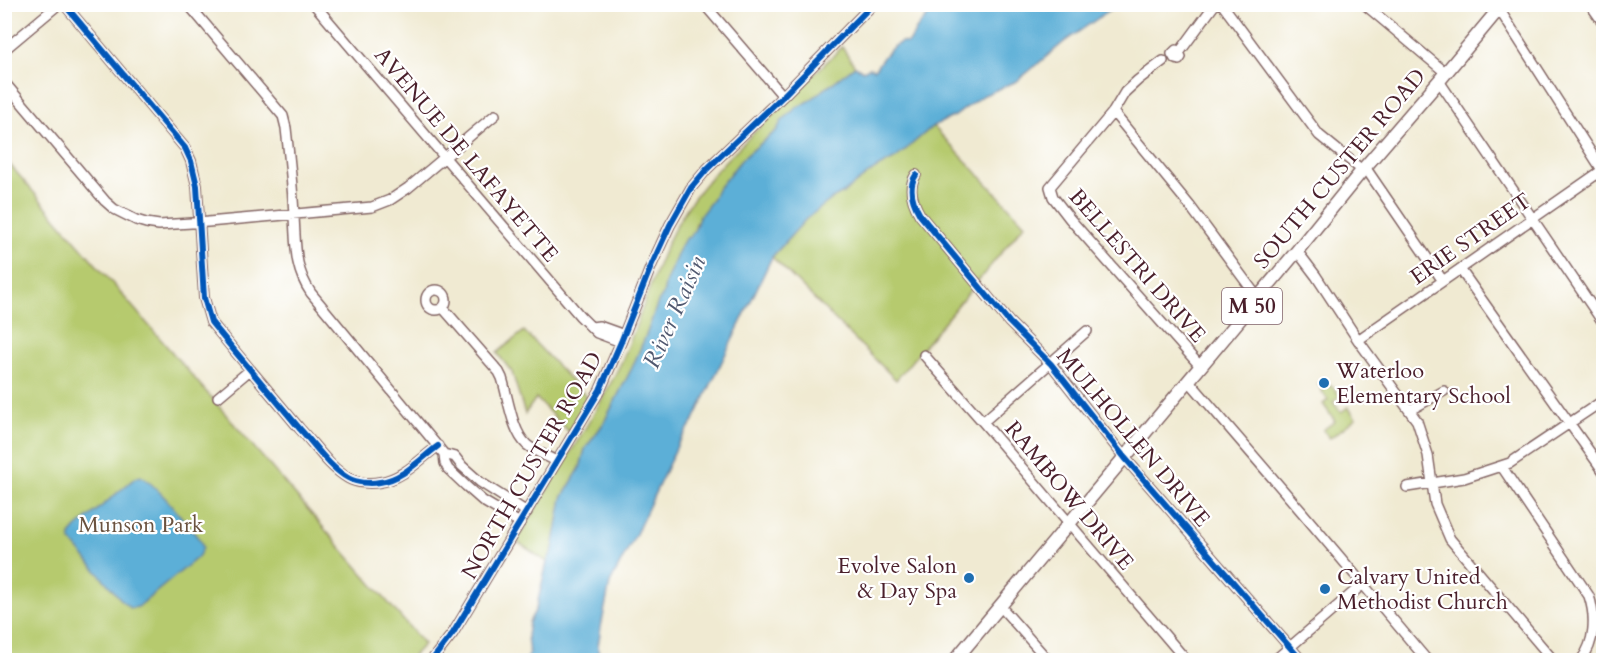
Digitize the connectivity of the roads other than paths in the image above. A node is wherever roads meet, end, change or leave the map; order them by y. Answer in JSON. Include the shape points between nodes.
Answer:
{"nodes":[{"id":1,"x":59,"y":4,"type":"edge"},
{"id":2,"x":64,"y":4,"type":"edge"},
{"id":3,"x":188,"y":4,"type":"edge"},
{"id":4,"x":314,"y":4,"type":"edge"},
{"id":5,"x":704,"y":4,"type":"edge"},
{"id":6,"x":873,"y":4,"type":"edge"},
{"id":7,"x":1215,"y":4,"type":"edge"},
{"id":8,"x":1222,"y":4,"type":"edge"},
{"id":9,"x":1364,"y":4,"type":"edge"},
{"id":10,"x":1590,"y":4,"type":"edge"},
{"id":11,"x":1499,"y":6,"type":"edge"},
{"id":12,"x":1604,"y":24,"type":"edge"},
{"id":13,"x":4,"y":50,"type":"edge"},
{"id":14,"x":1179,"y":53,"type":"dead end"},
{"id":15,"x":1163,"y":61,"type":"dead end"},
{"id":16,"x":1442,"y":77,"type":"junction"},
{"id":17,"x":4,"y":82,"type":"edge"},
{"id":18,"x":783,"y":96,"type":"junction"},
{"id":19,"x":1113,"y":112,"type":"junction"},
{"id":20,"x":495,"y":115,"type":"dead end"},
{"id":21,"x":445,"y":157,"type":"junction"},
{"id":22,"x":1363,"y":168,"type":"junction"},
{"id":23,"x":1603,"y":170,"type":"edge"},
{"id":24,"x":916,"y":175,"type":"dead end"},
{"id":25,"x":294,"y":215,"type":"junction"},
{"id":26,"x":1531,"y":219,"type":"junction"},
{"id":27,"x":200,"y":223,"type":"junction"},
{"id":28,"x":1297,"y":251,"type":"junction"},
{"id":29,"x":1460,"y":269,"type":"junction"},
{"id":30,"x":1443,"y":281,"type":"junction"},
{"id":31,"x":1258,"y":298,"type":"junction"},
{"id":32,"x":443,"y":308,"type":"dead end"},
{"id":33,"x":1604,"y":324,"type":"edge"},
{"id":34,"x":1087,"y":331,"type":"dead end"},
{"id":35,"x":623,"y":339,"type":"junction"},
{"id":36,"x":1358,"y":340,"type":"junction"},
{"id":37,"x":924,"y":355,"type":"dead end"},
{"id":38,"x":1051,"y":364,"type":"junction"},
{"id":39,"x":1200,"y":366,"type":"junction"},
{"id":40,"x":250,"y":370,"type":"junction"},
{"id":41,"x":1189,"y":381,"type":"junction"},
{"id":42,"x":1444,"y":391,"type":"dead end"},
{"id":43,"x":218,"y":397,"type":"dead end"},
{"id":44,"x":1604,"y":400,"type":"edge"},
{"id":45,"x":1410,"y":410,"type":"junction"},
{"id":46,"x":983,"y":422,"type":"junction"},
{"id":47,"x":1570,"y":424,"type":"junction"},
{"id":48,"x":441,"y":450,"type":"junction"},
{"id":49,"x":1125,"y":458,"type":"junction"},
{"id":50,"x":556,"y":462,"type":"junction"},
{"id":51,"x":1502,"y":467,"type":"junction"},
{"id":52,"x":1604,"y":472,"type":"edge"},
{"id":53,"x":1432,"y":482,"type":"junction"},
{"id":54,"x":1407,"y":488,"type":"dead end"},
{"id":55,"x":527,"y":512,"type":"junction"},
{"id":56,"x":520,"y":523,"type":"junction"},
{"id":57,"x":1070,"y":524,"type":"junction"},
{"id":58,"x":1363,"y":584,"type":"junction"},
{"id":59,"x":1001,"y":607,"type":"junction"},
{"id":60,"x":1290,"y":648,"type":"junction"},
{"id":61,"x":432,"y":660,"type":"edge"},
{"id":62,"x":955,"y":660,"type":"edge"},
{"id":63,"x":961,"y":660,"type":"edge"},
{"id":64,"x":1048,"y":660,"type":"edge"},
{"id":65,"x":1186,"y":660,"type":"edge"},
{"id":66,"x":1275,"y":660,"type":"edge"},
{"id":67,"x":1301,"y":660,"type":"edge"},
{"id":68,"x":1427,"y":660,"type":"edge"},
{"id":69,"x":1553,"y":660,"type":"edge"},
{"id":70,"x":1581,"y":660,"type":"edge"}],
"edges":[{"from":1,"to":13,"type":"street"},
{"from":2,"to":27,"type":"street","via":[[185,148],[197,186]]},
{"from":3,"to":25,"type":"street","via":[[283,116]]},
{"from":4,"to":21,"type":"street","name":"AVENUE DE LAFAYETTE"},
{"from":5,"to":18,"type":"street"},
{"from":6,"to":18,"type":"street","name":"NORTH CUSTER ROAD"},
{"from":7,"to":14,"type":"street"},
{"from":8,"to":22,"type":"street","via":[[1319,135]]},
{"from":9,"to":16,"type":"street"},
{"from":10,"to":12,"type":"street"},
{"from":11,"to":16,"type":"main road","name":"SOUTH CUSTER ROAD","number":"M 50"},
{"from":11,"to":23,"type":"street"},
{"from":15,"to":19,"type":"street","via":[[1125,92]]},
{"from":16,"to":22,"type":"main road","name":"SOUTH CUSTER ROAD","number":"M 50"},
{"from":16,"to":26,"type":"street"},
{"from":17,"to":27,"type":"street","via":[[114,209],[146,223]]},
{"from":18,"to":35,"type":"street","name":"NORTH CUSTER ROAD","via":[[691,188],[652,264]]},
{"from":19,"to":31,"type":"street"},
{"from":19,"to":39,"type":"street","name":"BELLESTRI DRIVE","via":[[1050,187],[1053,197]]},
{"from":20,"to":21,"type":"street"},
{"from":21,"to":25,"type":"street","via":[[399,195],[372,207]]},
{"from":21,"to":35,"type":"street","name":"AVENUE DE LAFAYETTE","via":[[580,316],[597,333]]},
{"from":22,"to":28,"type":"main road","name":"SOUTH CUSTER ROAD","number":"M 50"},
{"from":22,"to":30,"type":"street"},
{"from":23,"to":26,"type":"street","name":"ERIE STREET"},
{"from":24,"to":38,"type":"street","name":"MULHOLLEN DRIVE","via":[[912,198],[920,215],[1009,322]]},
{"from":25,"to":27,"type":"street"},
{"from":25,"to":48,"type":"street","via":[[297,263],[306,285]]},
{"from":26,"to":29,"type":"street","name":"ERIE STREET"},
{"from":26,"to":33,"type":"street"},
{"from":27,"to":40,"type":"street","via":[[207,313]]},
{"from":28,"to":31,"type":"main road","name":"SOUTH CUSTER ROAD","number":"M 50"},
{"from":28,"to":36,"type":"street"},
{"from":29,"to":30,"type":"street","name":"ERIE STREET"},
{"from":29,"to":47,"type":"street"},
{"from":30,"to":36,"type":"street","name":"ERIE STREET"},
{"from":31,"to":39,"type":"main road","name":"SOUTH CUSTER ROAD","number":"M 50"},
{"from":32,"to":50,"type":"street","via":[[499,372],[522,440]]},
{"from":34,"to":38,"type":"street"},
{"from":35,"to":50,"type":"street","name":"NORTH CUSTER ROAD","via":[[600,390]]},
{"from":36,"to":45,"type":"street"},
{"from":37,"to":46,"type":"street","name":"RAMBOW DRIVE"},
{"from":38,"to":46,"type":"street"},
{"from":38,"to":49,"type":"street","name":"MULHOLLEN DRIVE"},
{"from":39,"to":41,"type":"main road","name":"SOUTH CUSTER ROAD","number":"M 50"},
{"from":40,"to":43,"type":"street"},
{"from":40,"to":48,"type":"street","via":[[333,467],[351,480],[379,483],[393,479]]},
{"from":41,"to":49,"type":"main road","name":"SOUTH CUSTER ROAD","number":"M 50"},
{"from":41,"to":58,"type":"street"},
{"from":42,"to":45,"type":"street"},
{"from":44,"to":47,"type":"street"},
{"from":45,"to":53,"type":"street","via":[[1425,444]]},
{"from":46,"to":57,"type":"street","name":"RAMBOW DRIVE"},
{"from":47,"to":51,"type":"street"},
{"from":47,"to":52,"type":"street"},
{"from":48,"to":55,"type":"street","via":[[455,457],[480,482]]},
{"from":48,"to":56,"type":"street","via":[[448,469],[466,486]]},
{"from":49,"to":57,"type":"main road","name":"SOUTH CUSTER ROAD","number":"M 50"},
{"from":49,"to":60,"type":"street","name":"MULHOLLEN DRIVE"},
{"from":50,"to":55,"type":"street","name":"NORTH CUSTER ROAD"},
{"from":51,"to":53,"type":"street"},
{"from":51,"to":70,"type":"street","via":[[1589,596],[1593,630]]},
{"from":53,"to":54,"type":"street"},
{"from":53,"to":69,"type":"street","via":[[1435,504],[1449,539]]},
{"from":55,"to":56,"type":"street","name":"NORTH CUSTER ROAD"},
{"from":56,"to":61,"type":"street","name":"NORTH CUSTER ROAD","via":[[453,633]]},
{"from":57,"to":59,"type":"main road","name":"SOUTH CUSTER ROAD","number":"M 50"},
{"from":57,"to":65,"type":"street","name":"RAMBOW DRIVE"},
{"from":58,"to":60,"type":"street"},
{"from":58,"to":68,"type":"street"},
{"from":59,"to":62,"type":"main road","name":"SOUTH CUSTER ROAD","number":"M 50"},
{"from":59,"to":63,"type":"main road","name":"SOUTH CUSTER ROAD","number":"M 50"},
{"from":59,"to":64,"type":"street"},
{"from":60,"to":66,"type":"street"},
{"from":60,"to":67,"type":"street","name":"MULHOLLEN DRIVE"}]}
